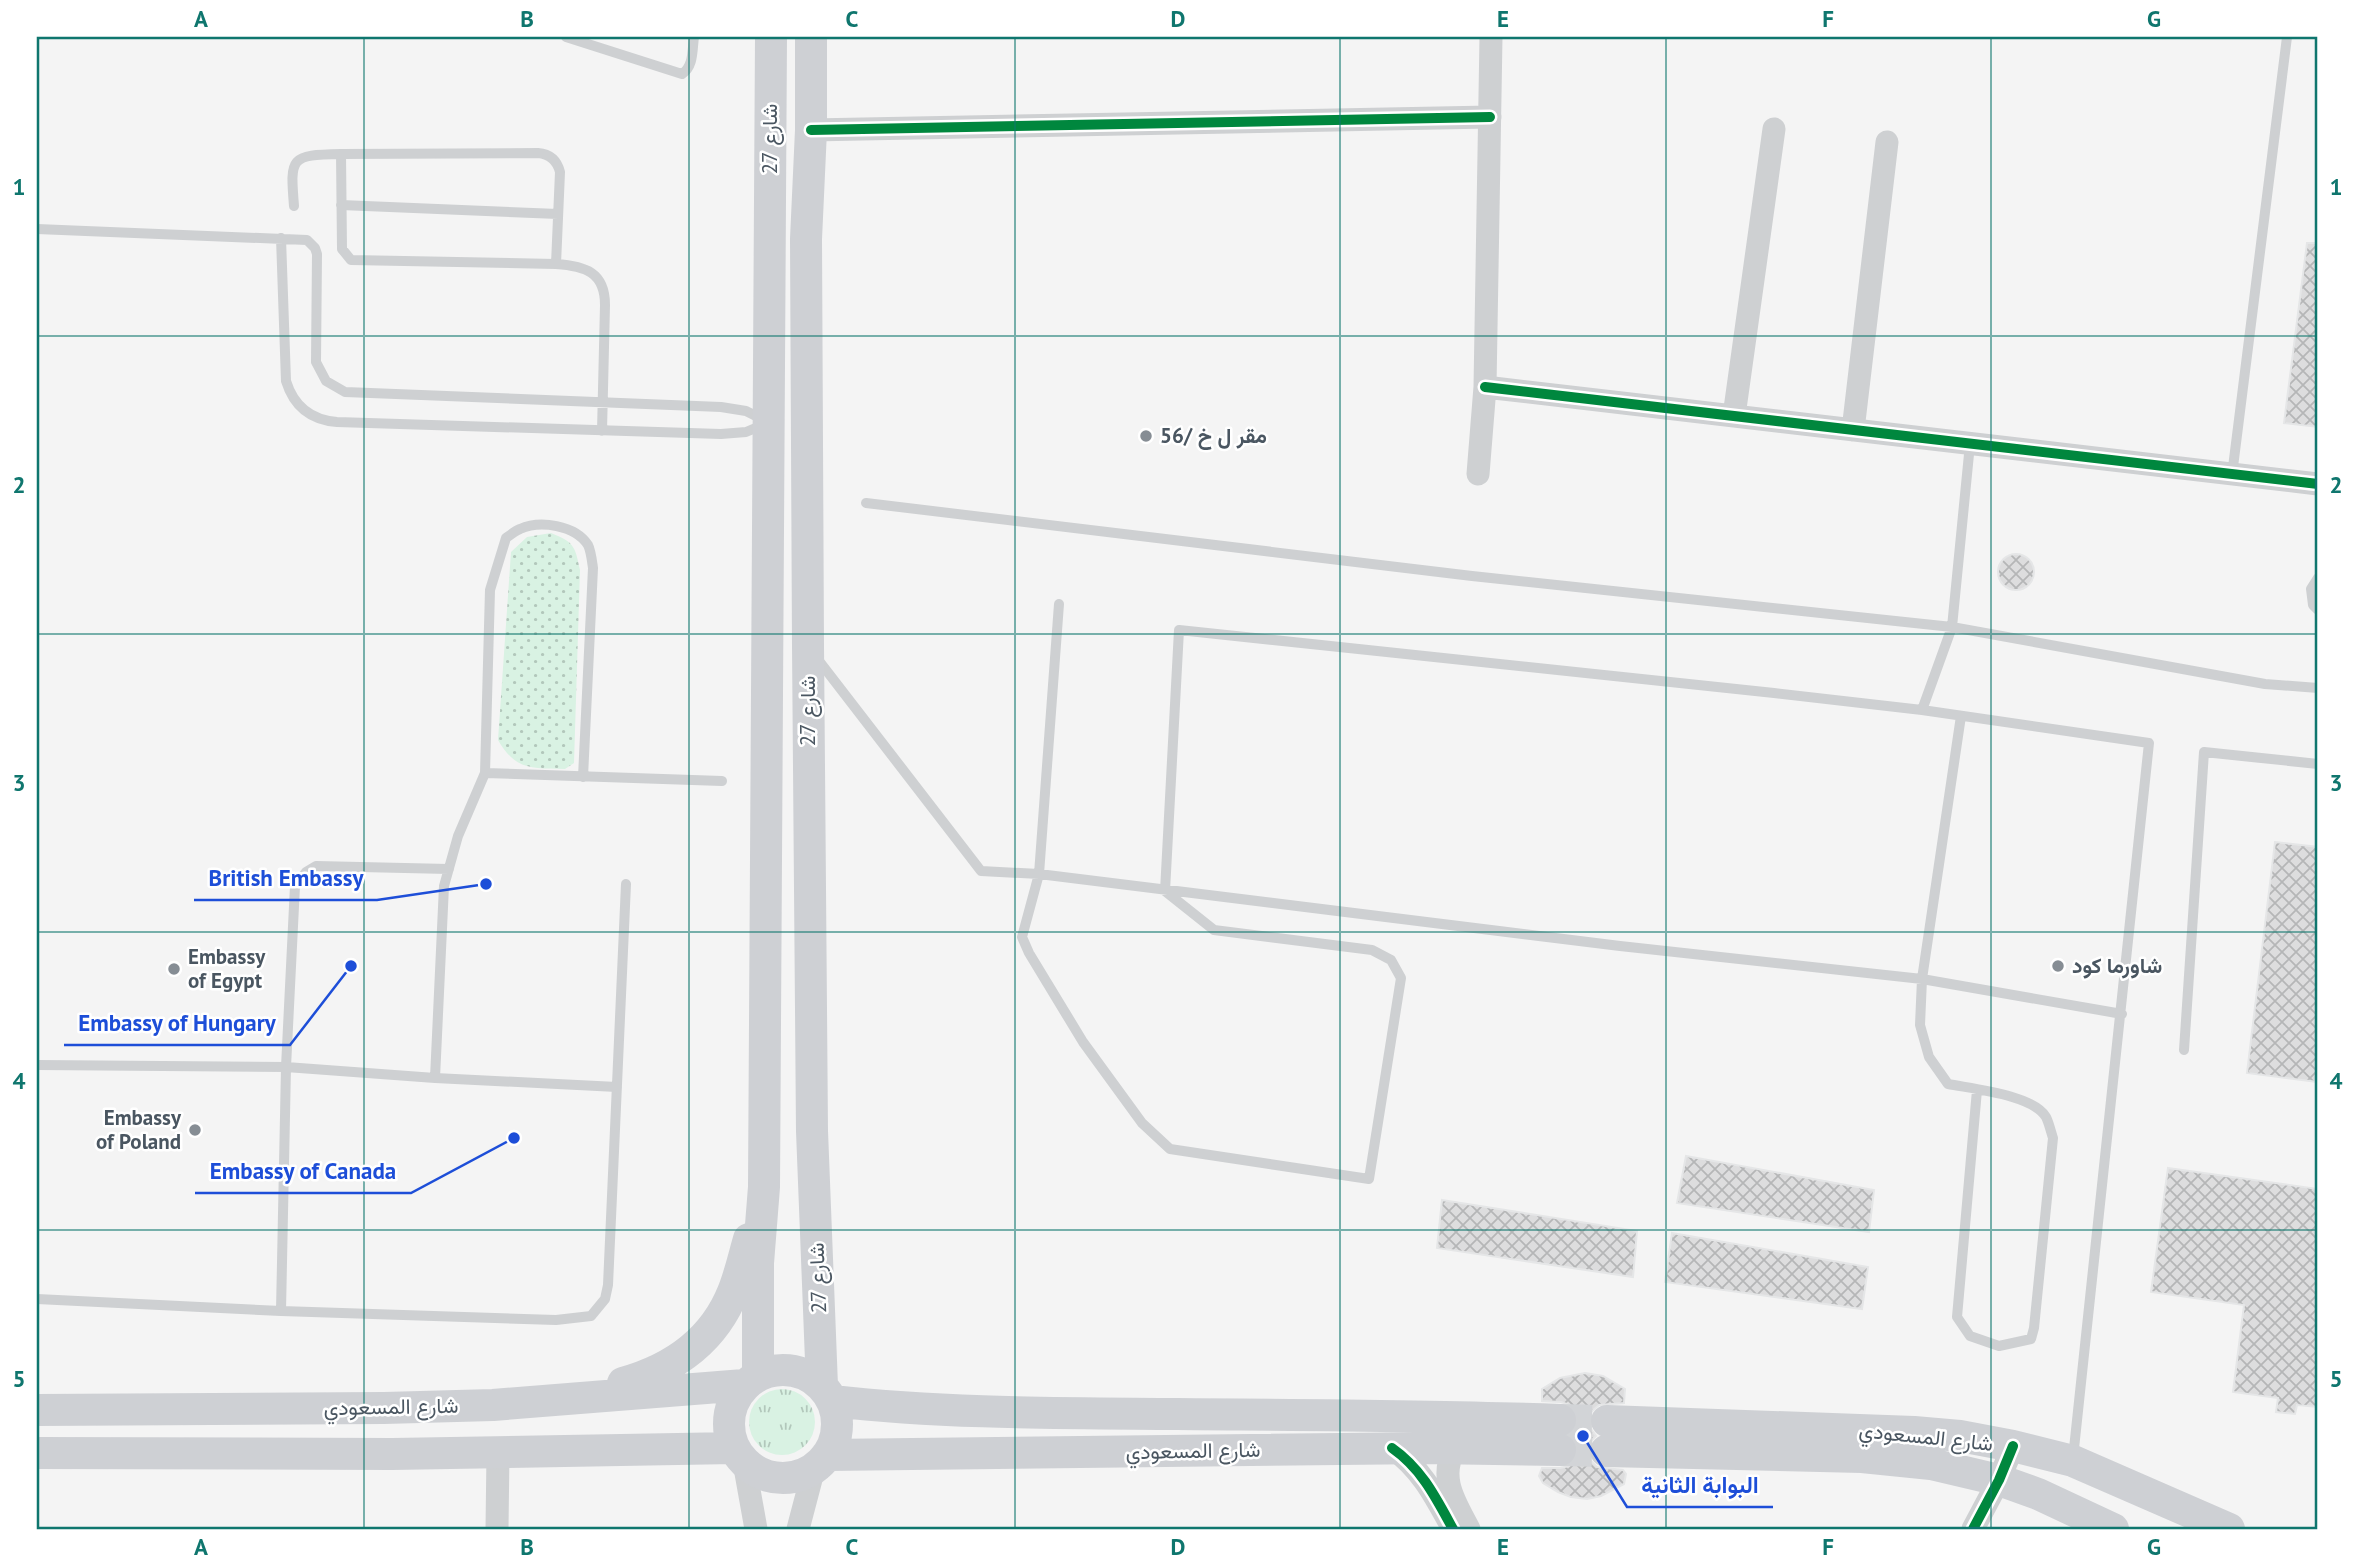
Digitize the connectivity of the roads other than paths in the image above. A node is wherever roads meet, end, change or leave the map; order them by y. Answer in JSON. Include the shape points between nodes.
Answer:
{"nodes":[{"id":1,"x":566,"y":37,"type":"edge"},
{"id":2,"x":694,"y":37,"type":"edge"},
{"id":3,"x":771,"y":37,"type":"edge"},
{"id":4,"x":811,"y":37,"type":"edge"},
{"id":5,"x":1491,"y":37,"type":"edge"},
{"id":6,"x":2287,"y":37,"type":"edge"},
{"id":7,"x":1490,"y":117,"type":"junction"},
{"id":8,"x":1774,"y":129,"type":"dead end"},
{"id":9,"x":811,"y":130,"type":"junction"},
{"id":10,"x":1887,"y":142,"type":"dead end"},
{"id":11,"x":341,"y":154,"type":"junction"},
{"id":12,"x":341,"y":205,"type":"junction"},
{"id":13,"x":294,"y":206,"type":"dead end"},
{"id":14,"x":558,"y":214,"type":"junction"},
{"id":15,"x":37,"y":229,"type":"edge"},
{"id":16,"x":281,"y":238,"type":"junction"},
{"id":17,"x":806,"y":239,"type":"junction"},
{"id":18,"x":769,"y":241,"type":"junction"},
{"id":19,"x":556,"y":264,"type":"junction"},
{"id":20,"x":1485,"y":387,"type":"junction"},
{"id":21,"x":603,"y":402,"type":"junction"},
{"id":22,"x":1734,"y":416,"type":"junction"},
{"id":23,"x":807,"y":421,"type":"junction"},
{"id":24,"x":769,"y":423,"type":"junction"},
{"id":25,"x":1853,"y":430,"type":"junction"},
{"id":26,"x":602,"y":431,"type":"junction"},
{"id":27,"x":1970,"y":444,"type":"junction"},
{"id":28,"x":1478,"y":474,"type":"dead end"},
{"id":29,"x":2232,"y":475,"type":"junction"},
{"id":30,"x":2318,"y":484,"type":"edge"},
{"id":31,"x":866,"y":503,"type":"dead end"},
{"id":32,"x":2318,"y":578,"type":"edge"},
{"id":33,"x":1059,"y":604,"type":"dead end"},
{"id":34,"x":2318,"y":610,"type":"edge"},
{"id":35,"x":1952,"y":627,"type":"junction"},
{"id":36,"x":808,"y":646,"type":"junction"},
{"id":37,"x":2318,"y":688,"type":"edge"},
{"id":38,"x":1922,"y":710,"type":"junction"},
{"id":39,"x":1961,"y":716,"type":"junction"},
{"id":40,"x":2318,"y":764,"type":"edge"},
{"id":41,"x":485,"y":773,"type":"junction"},
{"id":42,"x":583,"y":777,"type":"junction"},
{"id":43,"x":722,"y":781,"type":"dead end"},
{"id":44,"x":449,"y":869,"type":"junction"},
{"id":45,"x":1039,"y":874,"type":"junction"},
{"id":46,"x":626,"y":884,"type":"dead end"},
{"id":47,"x":1165,"y":891,"type":"junction"},
{"id":48,"x":1922,"y":979,"type":"junction"},
{"id":49,"x":2122,"y":1014,"type":"junction"},
{"id":50,"x":2184,"y":1050,"type":"dead end"},
{"id":51,"x":37,"y":1065,"type":"edge"},
{"id":52,"x":286,"y":1067,"type":"junction"},
{"id":53,"x":435,"y":1078,"type":"junction"},
{"id":54,"x":617,"y":1087,"type":"junction"},
{"id":55,"x":1977,"y":1090,"type":"junction"},
{"id":56,"x":764,"y":1187,"type":"junction"},
{"id":57,"x":37,"y":1299,"type":"edge"},
{"id":58,"x":281,"y":1311,"type":"junction"},
{"id":59,"x":751,"y":1380,"type":"junction"},
{"id":60,"x":827,"y":1394,"type":"junction"},
{"id":61,"x":562,"y":1400,"type":"junction"},
{"id":62,"x":37,"y":1410,"type":"edge"},
{"id":63,"x":2013,"y":1446,"type":"junction"},
{"id":64,"x":1392,"y":1448,"type":"junction"},
{"id":65,"x":1455,"y":1448,"type":"junction"},
{"id":66,"x":498,"y":1452,"type":"junction"},
{"id":67,"x":37,"y":1453,"type":"edge"},
{"id":68,"x":739,"y":1455,"type":"junction"},
{"id":69,"x":2073,"y":1461,"type":"junction"},
{"id":70,"x":820,"y":1462,"type":"junction"},
{"id":71,"x":1999,"y":1480,"type":"junction"},
{"id":72,"x":497,"y":1529,"type":"edge"},
{"id":73,"x":756,"y":1529,"type":"edge"},
{"id":74,"x":798,"y":1529,"type":"edge"},
{"id":75,"x":1453,"y":1529,"type":"edge"},
{"id":76,"x":1469,"y":1529,"type":"edge"},
{"id":77,"x":1973,"y":1529,"type":"edge"},
{"id":78,"x":2113,"y":1529,"type":"edge"},
{"id":79,"x":2229,"y":1529,"type":"edge"}],
"edges":[{"from":1,"to":2,"type":"lane","via":[[682,74],[691,63]]},
{"from":3,"to":18,"type":"main road","name":"شارع 27"},
{"from":4,"to":9,"type":"main road","name":"شارع 27"},
{"from":5,"to":7,"type":"street"},
{"from":6,"to":29,"type":"lane"},
{"from":7,"to":9,"type":"street"},
{"from":7,"to":20,"type":"street"},
{"from":8,"to":22,"type":"street"},
{"from":9,"to":17,"type":"main road","name":"شارع 27"},
{"from":10,"to":25,"type":"street"},
{"from":11,"to":12,"type":"lane"},
{"from":11,"to":13,"type":"lane","via":[[310,154],[296,162],[292,172]]},
{"from":11,"to":14,"type":"lane","via":[[543,153],[559,167]]},
{"from":12,"to":14,"type":"lane"},
{"from":12,"to":19,"type":"lane","via":[[342,249],[356,262]]},
{"from":14,"to":19,"type":"lane"},
{"from":15,"to":16,"type":"lane"},
{"from":16,"to":21,"type":"lane","via":[[307,240],[315,248],[316,362],[335,388],[356,393]]},
{"from":16,"to":26,"type":"lane","via":[[286,381],[294,400],[308,414],[327,421]]},
{"from":17,"to":18,"type":"main road"},
{"from":17,"to":23,"type":"main road","name":"شارع 27"},
{"from":18,"to":24,"type":"main road","name":"شارع 27"},
{"from":19,"to":21,"type":"lane","via":[[581,266],[603,289]]},
{"from":20,"to":22,"type":"street"},
{"from":20,"to":28,"type":"street"},
{"from":21,"to":24,"type":"lane","via":[[734,408]]},
{"from":21,"to":26,"type":"lane"},
{"from":22,"to":25,"type":"street"},
{"from":23,"to":24,"type":"main road"},
{"from":23,"to":36,"type":"main road","name":"شارع 27"},
{"from":24,"to":26,"type":"lane","via":[[733,434]]},
{"from":24,"to":56,"type":"main road","name":"شارع 27"},
{"from":25,"to":27,"type":"street"},
{"from":27,"to":29,"type":"street"},
{"from":27,"to":35,"type":"lane"},
{"from":29,"to":30,"type":"street"},
{"from":31,"to":35,"type":"lane","via":[[1472,576]]},
{"from":32,"to":34,"type":"lane","via":[[2311,589]]},
{"from":33,"to":45,"type":"lane"},
{"from":35,"to":37,"type":"lane","via":[[2265,684]]},
{"from":35,"to":38,"type":"lane"},
{"from":36,"to":45,"type":"lane","via":[[981,871]]},
{"from":36,"to":60,"type":"main road","name":"شارع 27","via":[[812,1130]]},
{"from":38,"to":39,"type":"lane"},
{"from":38,"to":47,"type":"lane","via":[[1179,630]]},
{"from":39,"to":48,"type":"lane"},
{"from":39,"to":49,"type":"lane","via":[[2150,743]]},
{"from":40,"to":50,"type":"lane","via":[[2204,752]]},
{"from":41,"to":42,"type":"lane"},
{"from":41,"to":42,"type":"lane","via":[[491,590],[506,538],[539,525],[577,535],[588,546],[593,568]]},
{"from":41,"to":44,"type":"lane"},
{"from":42,"to":43,"type":"lane"},
{"from":44,"to":52,"type":"lane","via":[[316,866],[306,872],[295,886],[292,901]]},
{"from":44,"to":53,"type":"lane","via":[[444,886]]},
{"from":45,"to":47,"type":"lane"},
{"from":45,"to":47,"type":"lane","via":[[1022,937],[1064,1013],[1142,1123],[1170,1149],[1369,1179],[1401,978],[1391,960],[1373,950],[1214,930]]},
{"from":46,"to":54,"type":"lane"},
{"from":47,"to":48,"type":"lane"},
{"from":48,"to":49,"type":"lane"},
{"from":48,"to":55,"type":"lane","via":[[1920,1025],[1929,1056],[1948,1084]]},
{"from":49,"to":69,"type":"lane"},
{"from":51,"to":52,"type":"lane"},
{"from":52,"to":53,"type":"lane"},
{"from":52,"to":58,"type":"lane"},
{"from":53,"to":54,"type":"lane"},
{"from":54,"to":58,"type":"lane","via":[[608,1285],[605,1298],[591,1316],[556,1320]]},
{"from":55,"to":55,"type":"lane","via":[[2029,1101],[2046,1115],[2053,1138],[2034,1328],[2031,1339],[1999,1346],[1970,1336],[1957,1317]]},
{"from":56,"to":59,"type":"main road","name":"شارع 27"},
{"from":56,"to":61,"type":"main road","via":[[733,1291],[712,1326],[687,1354],[662,1370]]},
{"from":57,"to":58,"type":"lane"},
{"from":59,"to":60,"type":"main road","via":[[775,1370],[792,1370],[808,1376]]},
{"from":59,"to":61,"type":"main road","name":"شارع المسعودي"},
{"from":59,"to":68,"type":"main road","via":[[734,1398],[729,1415],[729,1432]]},
{"from":60,"to":65,"type":"main road","name":"شارع المسعودي","via":[[889,1407],[1004,1413],[1429,1415],[1560,1435]]},
{"from":60,"to":70,"type":"main road","via":[[837,1420],[835,1438]]},
{"from":61,"to":62,"type":"main road","name":"شارع المسعودي","via":[[384,1408]]},
{"from":63,"to":69,"type":"main road","name":"شارع المسعودي"},
{"from":63,"to":71,"type":"street"},
{"from":63,"to":71,"type":"main road","name":"شارع المسعودي","via":[[1914,1432],[1606,1436],[1931,1464]]},
{"from":64,"to":65,"type":"main road","name":"شارع المسعودي"},
{"from":64,"to":70,"type":"main road","name":"شارع المسعودي"},
{"from":64,"to":75,"type":"street","via":[[1423,1477]]},
{"from":65,"to":76,"type":"street","via":[[1447,1482]]},
{"from":66,"to":67,"type":"main road"},
{"from":66,"to":68,"type":"main road"},
{"from":66,"to":72,"type":"street"},
{"from":68,"to":70,"type":"main road","via":[[760,1473],[778,1478],[796,1476]]},
{"from":68,"to":73,"type":"street"},
{"from":69,"to":79,"type":"main road","name":"شارع المسعودي"},
{"from":70,"to":74,"type":"street"},
{"from":71,"to":77,"type":"street"},
{"from":71,"to":78,"type":"main road","name":"شارع المسعودي"}]}
